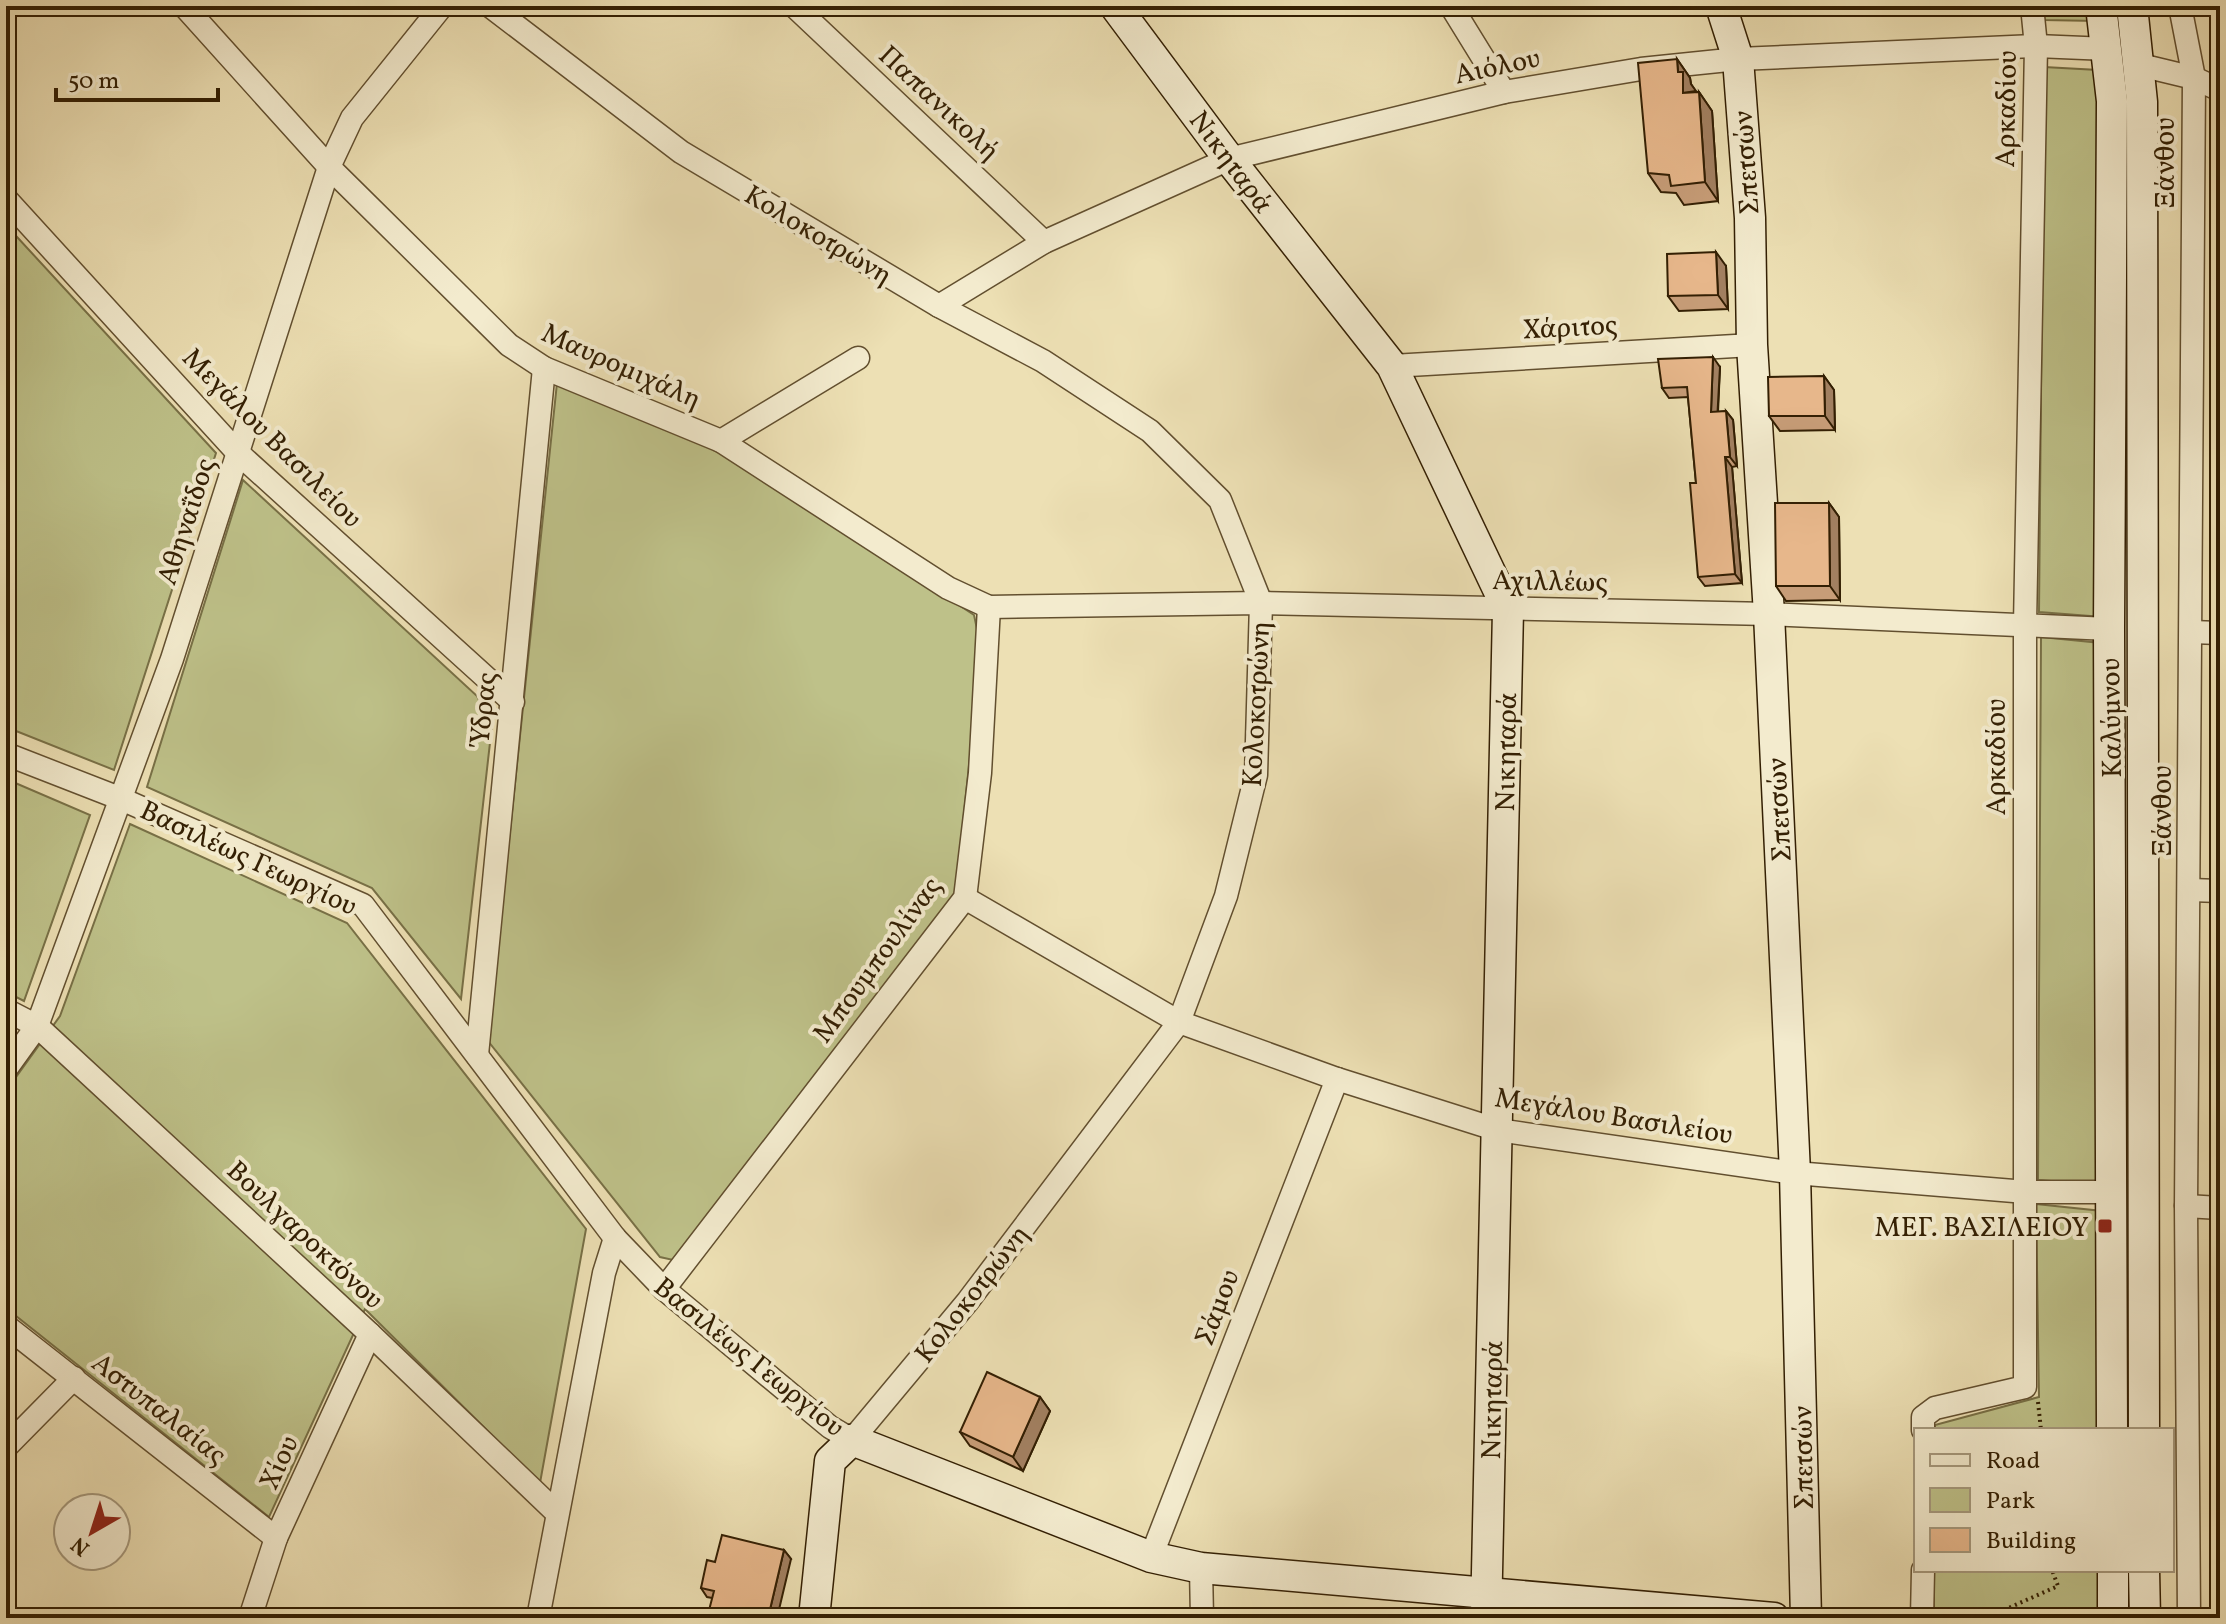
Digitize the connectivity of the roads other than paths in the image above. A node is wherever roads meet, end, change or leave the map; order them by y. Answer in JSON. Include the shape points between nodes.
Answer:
{"nodes":[{"id":1,"x":184,"y":6,"type":"edge"},
{"id":2,"x":442,"y":6,"type":"edge"},
{"id":3,"x":490,"y":6,"type":"edge"},
{"id":4,"x":794,"y":6,"type":"edge"},
{"id":5,"x":1115,"y":6,"type":"edge"},
{"id":6,"x":1451,"y":6,"type":"edge"},
{"id":7,"x":1721,"y":6,"type":"edge"},
{"id":8,"x":2032,"y":6,"type":"edge"},
{"id":9,"x":2101,"y":6,"type":"edge"},
{"id":10,"x":2132,"y":6,"type":"edge"},
{"id":11,"x":2180,"y":6,"type":"edge"},
{"id":12,"x":2036,"y":46,"type":"junction"},
{"id":13,"x":2108,"y":49,"type":"junction"},
{"id":14,"x":1738,"y":59,"type":"junction"},
{"id":15,"x":2140,"y":65,"type":"junction"},
{"id":16,"x":2194,"y":78,"type":"junction"},
{"id":17,"x":2220,"y":90,"type":"edge"},
{"id":18,"x":1504,"y":92,"type":"junction"},
{"id":19,"x":1229,"y":159,"type":"junction"},
{"id":20,"x":329,"y":167,"type":"junction"},
{"id":21,"x":6,"y":199,"type":"edge"},
{"id":22,"x":1044,"y":242,"type":"junction"},
{"id":23,"x":939,"y":306,"type":"junction"},
{"id":24,"x":1752,"y":345,"type":"junction"},
{"id":25,"x":858,"y":358,"type":"dead end"},
{"id":26,"x":1392,"y":366,"type":"junction"},
{"id":27,"x":544,"y":368,"type":"junction"},
{"id":28,"x":721,"y":441,"type":"junction"},
{"id":29,"x":238,"y":453,"type":"junction"},
{"id":30,"x":1261,"y":603,"type":"junction"},
{"id":31,"x":989,"y":607,"type":"junction"},
{"id":32,"x":1508,"y":610,"type":"junction"},
{"id":33,"x":1769,"y":614,"type":"junction"},
{"id":34,"x":2025,"y":625,"type":"junction"},
{"id":35,"x":2109,"y":629,"type":"junction"},
{"id":36,"x":2191,"y":632,"type":"junction"},
{"id":37,"x":2220,"y":633,"type":"edge"},
{"id":38,"x":513,"y":702,"type":"junction"},
{"id":39,"x":6,"y":754,"type":"edge"},
{"id":40,"x":119,"y":798,"type":"junction"},
{"id":41,"x":2190,"y":890,"type":"junction"},
{"id":42,"x":2220,"y":891,"type":"edge"},
{"id":43,"x":965,"y":898,"type":"junction"},
{"id":44,"x":6,"y":1010,"type":"edge"},
{"id":45,"x":1179,"y":1022,"type":"junction"},
{"id":46,"x":37,"y":1026,"type":"junction"},
{"id":47,"x":477,"y":1055,"type":"junction"},
{"id":48,"x":6,"y":1069,"type":"edge"},
{"id":49,"x":1337,"y":1079,"type":"junction"},
{"id":50,"x":1498,"y":1130,"type":"junction"},
{"id":51,"x":1795,"y":1173,"type":"junction"},
{"id":52,"x":2026,"y":1192,"type":"junction"},
{"id":53,"x":2112,"y":1192,"type":"junction"},
{"id":54,"x":2186,"y":1206,"type":"junction"},
{"id":55,"x":2220,"y":1208,"type":"edge"},
{"id":56,"x":615,"y":1238,"type":"junction"},
{"id":57,"x":664,"y":1289,"type":"junction"},
{"id":58,"x":6,"y":1326,"type":"edge"},
{"id":59,"x":370,"y":1334,"type":"junction"},
{"id":60,"x":74,"y":1378,"type":"junction"},
{"id":61,"x":1923,"y":1428,"type":"edge"},
{"id":62,"x":2112,"y":1428,"type":"edge"},
{"id":63,"x":2144,"y":1428,"type":"edge"},
{"id":64,"x":852,"y":1440,"type":"junction"},
{"id":65,"x":6,"y":1447,"type":"edge"},
{"id":66,"x":557,"y":1513,"type":"junction"},
{"id":67,"x":276,"y":1538,"type":"junction"},
{"id":68,"x":1151,"y":1557,"type":"junction"},
{"id":69,"x":1201,"y":1568,"type":"junction"},
{"id":70,"x":1923,"y":1572,"type":"edge"},
{"id":71,"x":2113,"y":1572,"type":"edge"},
{"id":72,"x":2144,"y":1572,"type":"edge"},
{"id":73,"x":1486,"y":1606,"type":"edge"},
{"id":74,"x":250,"y":1618,"type":"edge"},
{"id":75,"x":538,"y":1618,"type":"edge"},
{"id":76,"x":814,"y":1618,"type":"edge"},
{"id":77,"x":1202,"y":1618,"type":"edge"},
{"id":78,"x":1774,"y":1618,"type":"edge"},
{"id":79,"x":1806,"y":1618,"type":"edge"},
{"id":80,"x":1922,"y":1618,"type":"edge"},
{"id":81,"x":2113,"y":1618,"type":"edge"},
{"id":82,"x":2145,"y":1618,"type":"edge"},
{"id":83,"x":2189,"y":1618,"type":"edge"}],
"edges":[{"from":1,"to":20,"type":"street","name":"Μαυρομιχάλη"},
{"from":2,"to":20,"type":"street","name":"Αθηναΐδος","via":[[352,118]]},
{"from":3,"to":23,"type":"street","name":"Κολοκοτρώνη","via":[[681,152]]},
{"from":4,"to":22,"type":"street","name":"Παπανικολή"},
{"from":5,"to":19,"type":"street","name":"Νικηταρά"},
{"from":6,"to":18,"type":"street"},
{"from":7,"to":14,"type":"street","name":"Σπετσών"},
{"from":8,"to":12,"type":"street","name":"Αρκαδίου"},
{"from":9,"to":13,"type":"street","name":"Καλύμνου"},
{"from":10,"to":15,"type":"street","name":"Καλύμνου"},
{"from":11,"to":16,"type":"street","name":"Ξάνθου"},
{"from":12,"to":13,"type":"street","name":"Αιόλου"},
{"from":12,"to":14,"type":"street","name":"Αιόλου"},
{"from":12,"to":34,"type":"street","name":"Αρκαδίου"},
{"from":13,"to":35,"type":"street","name":"Καλύμνου"},
{"from":14,"to":18,"type":"street","name":"Αιόλου"},
{"from":14,"to":24,"type":"street","name":"Σπετσών","via":[[1750,218]]},
{"from":15,"to":16,"type":"street"},
{"from":15,"to":63,"type":"street","name":"Καλύμνου"},
{"from":16,"to":17,"type":"street"},
{"from":16,"to":36,"type":"street","name":"Ξάνθου"},
{"from":18,"to":19,"type":"street","name":"Αιόλου"},
{"from":19,"to":22,"type":"street","name":"Αιόλου"},
{"from":19,"to":26,"type":"street","name":"Νικηταρά"},
{"from":20,"to":27,"type":"street","name":"Μαυρομιχάλη","via":[[509,345]]},
{"from":20,"to":29,"type":"street","name":"Αθηναΐδος"},
{"from":21,"to":29,"type":"street","name":"Μεγάλου Βασιλείου"},
{"from":22,"to":23,"type":"street","name":"Αιόλου"},
{"from":23,"to":30,"type":"street","name":"Κολοκοτρώνη","via":[[1043,361],[1150,431],[1220,500]]},
{"from":24,"to":26,"type":"street","name":"Χάριτος"},
{"from":24,"to":33,"type":"street","name":"Σπετσών"},
{"from":25,"to":28,"type":"street"},
{"from":26,"to":32,"type":"street","name":"Νικηταρά"},
{"from":27,"to":28,"type":"street","name":"Μαυρομιχάλη"},
{"from":27,"to":38,"type":"street","name":"Ύδρας"},
{"from":28,"to":31,"type":"street","name":"Μαυρομιχάλη","via":[[948,588]]},
{"from":29,"to":38,"type":"street","name":"Μεγάλου Βασιλείου"},
{"from":29,"to":40,"type":"street","name":"Αθηναΐδος","via":[[172,659]]},
{"from":30,"to":31,"type":"street","name":"Αχιλλέως"},
{"from":30,"to":32,"type":"street","name":"Αχιλλέως"},
{"from":30,"to":45,"type":"street","name":"Κολοκοτρώνη","via":[[1256,775],[1226,896]]},
{"from":31,"to":43,"type":"street","name":"Μπουμπουλίνας","via":[[980,773]]},
{"from":32,"to":33,"type":"street","name":"Αχιλλέως"},
{"from":32,"to":50,"type":"street","name":"Νικηταρά"},
{"from":33,"to":34,"type":"street","name":"Αχιλλέως"},
{"from":33,"to":51,"type":"street","name":"Σπετσών"},
{"from":34,"to":35,"type":"street","name":"Αχιλλέως"},
{"from":34,"to":52,"type":"street","name":"Αρκαδίου"},
{"from":35,"to":53,"type":"street","name":"Καλύμνου"},
{"from":36,"to":37,"type":"street"},
{"from":36,"to":41,"type":"street","name":"Ξάνθου"},
{"from":38,"to":47,"type":"street","name":"Ύδρας"},
{"from":39,"to":40,"type":"street","name":"Βασιλέως Γεωργίου"},
{"from":40,"to":46,"type":"street","name":"Αθηναΐδος"},
{"from":40,"to":47,"type":"street","name":"Βασιλέως Γεωργίου","via":[[363,905]]},
{"from":41,"to":42,"type":"street"},
{"from":41,"to":54,"type":"street","name":"Ξάνθου"},
{"from":43,"to":45,"type":"street","name":"Μεγάλου Βασιλείου"},
{"from":43,"to":57,"type":"street","name":"Μπουμπουλίνας"},
{"from":44,"to":46,"type":"street","name":"Βουλγαροκτόνου"},
{"from":45,"to":49,"type":"street","name":"Μεγάλου Βασιλείου"},
{"from":45,"to":64,"type":"street","name":"Κολοκοτρώνη","via":[[968,1301]]},
{"from":46,"to":48,"type":"street","name":"Αθηναΐδος"},
{"from":46,"to":59,"type":"street","name":"Βουλγαροκτόνου"},
{"from":47,"to":56,"type":"street","name":"Βασιλέως Γεωργίου"},
{"from":49,"to":50,"type":"street","name":"Μεγάλου Βασιλείου"},
{"from":49,"to":68,"type":"street","name":"Σάμου"},
{"from":50,"to":51,"type":"street","name":"Μεγάλου Βασιλείου"},
{"from":50,"to":73,"type":"street","name":"Νικηταρά"},
{"from":51,"to":52,"type":"street","name":"Μεγάλου Βασιλείου"},
{"from":51,"to":79,"type":"street","name":"Σπετσών"},
{"from":52,"to":53,"type":"street","name":"Μεγάλου Βασιλείου"},
{"from":52,"to":61,"type":"street","name":"Αρκαδίου","via":[[2025,1387],[1935,1408],[1923,1417]]},
{"from":53,"to":62,"type":"street","name":"Καλύμνου"},
{"from":54,"to":55,"type":"street"},
{"from":54,"to":83,"type":"street","name":"Ξάνθου"},
{"from":56,"to":57,"type":"street","name":"Βασιλέως Γεωργίου"},
{"from":56,"to":66,"type":"street"},
{"from":57,"to":64,"type":"street","name":"Βασιλέως Γεωργίου"},
{"from":58,"to":60,"type":"street","name":"Αστυπαλαίας"},
{"from":59,"to":66,"type":"street","name":"Βουλγαροκτόνου"},
{"from":59,"to":67,"type":"street","name":"Χίου"},
{"from":60,"to":65,"type":"street"},
{"from":60,"to":67,"type":"street","name":"Αστυπαλαίας"},
{"from":64,"to":68,"type":"street","name":"Βασιλέως Γεωργίου"},
{"from":64,"to":76,"type":"street","name":"Κολοκοτρώνη","via":[[830,1461]]},
{"from":66,"to":75,"type":"street"},
{"from":67,"to":74,"type":"street","name":"Χίου"},
{"from":68,"to":69,"type":"street","name":"Βασιλέως Γεωργίου"},
{"from":69,"to":73,"type":"street","name":"Βασιλέως Γεωργίου"},
{"from":69,"to":77,"type":"street"},
{"from":70,"to":80,"type":"street"},
{"from":71,"to":81,"type":"street"},
{"from":72,"to":82,"type":"street"},
{"from":73,"to":78,"type":"street","name":"Βασιλέως Γεωργίου"}]}
